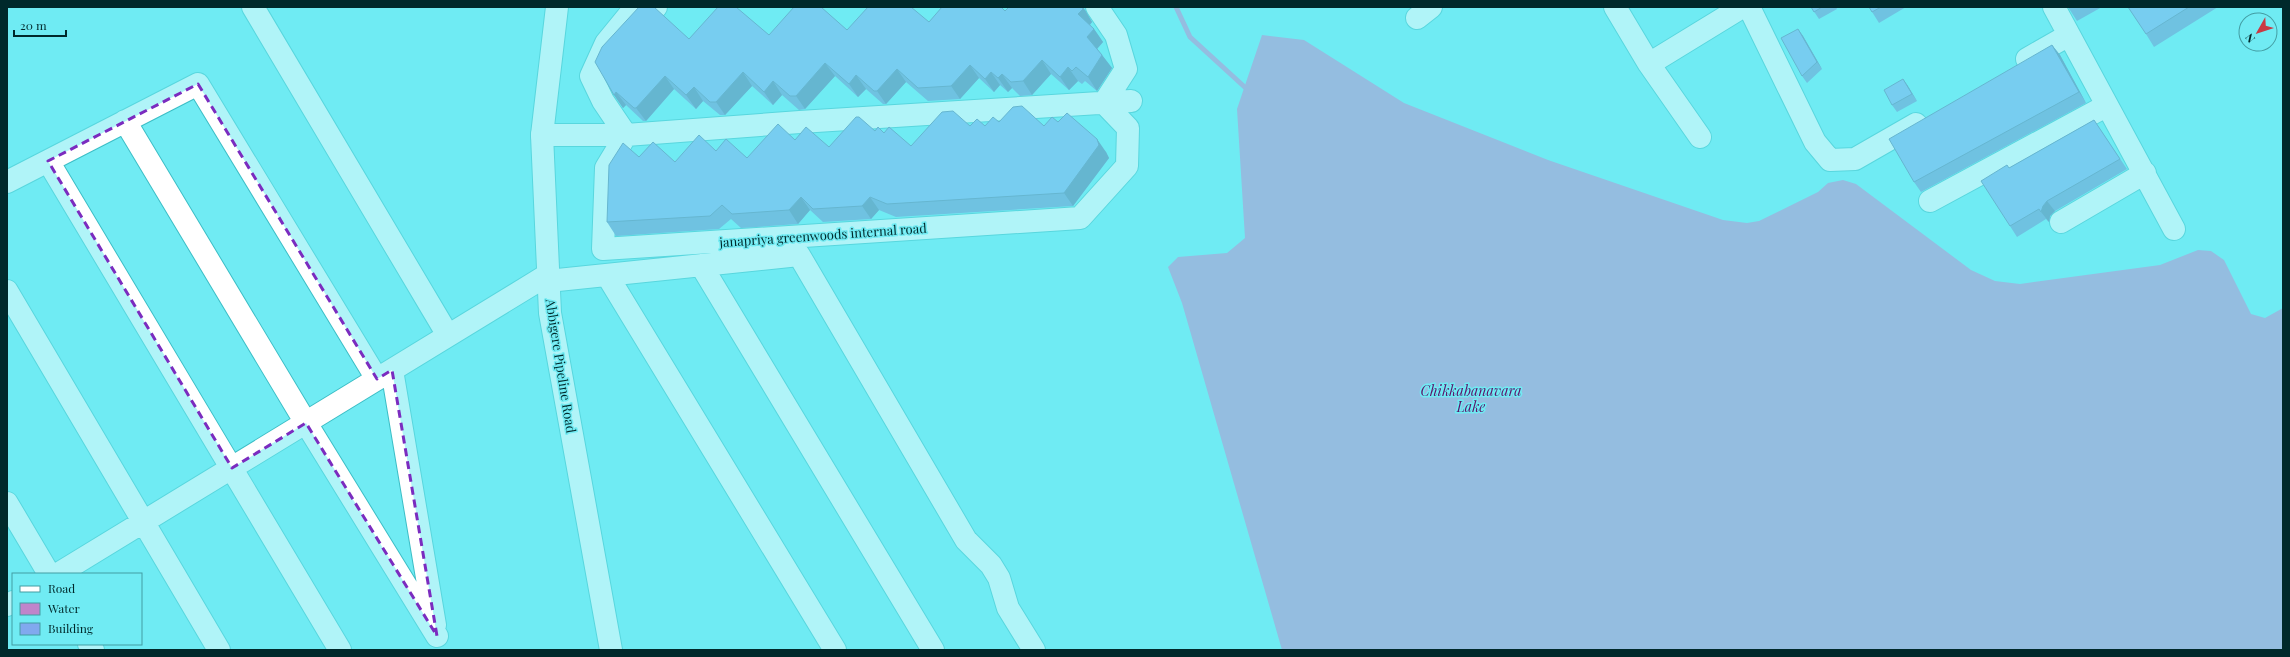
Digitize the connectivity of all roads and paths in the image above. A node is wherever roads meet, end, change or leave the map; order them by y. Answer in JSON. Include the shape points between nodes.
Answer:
{"nodes":[{"id":1,"x":253,"y":7,"type":"edge"},
{"id":2,"x":557,"y":7,"type":"edge"},
{"id":3,"x":656,"y":7,"type":"edge"},
{"id":4,"x":1097,"y":7,"type":"edge"},
{"id":5,"x":1615,"y":7,"type":"edge"},
{"id":6,"x":1742,"y":7,"type":"edge"},
{"id":7,"x":1749,"y":7,"type":"edge"},
{"id":8,"x":2054,"y":7,"type":"edge"},
{"id":9,"x":2069,"y":35,"type":"junction"},
{"id":10,"x":1649,"y":64,"type":"junction"},
{"id":11,"x":2007,"y":71,"type":"edge"},
{"id":12,"x":1131,"y":101,"type":"dead end"},
{"id":13,"x":1104,"y":103,"type":"junction"},
{"id":14,"x":2106,"y":106,"type":"junction"},
{"id":15,"x":1931,"y":115,"type":"edge"},
{"id":16,"x":125,"y":121,"type":"junction"},
{"id":17,"x":542,"y":135,"type":"junction"},
{"id":18,"x":626,"y":135,"type":"junction"},
{"id":19,"x":1700,"y":136,"type":"dead end"},
{"id":20,"x":48,"y":161,"type":"junction"},
{"id":21,"x":2145,"y":173,"type":"junction"},
{"id":22,"x":7,"y":182,"type":"edge"},
{"id":23,"x":1930,"y":201,"type":"dead end"},
{"id":24,"x":2061,"y":222,"type":"dead end"},
{"id":25,"x":2174,"y":229,"type":"dead end"},
{"id":26,"x":700,"y":265,"type":"junction"},
{"id":27,"x":607,"y":274,"type":"junction"},
{"id":28,"x":549,"y":277,"type":"junction"},
{"id":29,"x":7,"y":291,"type":"edge"},
{"id":30,"x":446,"y":332,"type":"dead end"},
{"id":31,"x":385,"y":374,"type":"junction"},
{"id":32,"x":306,"y":423,"type":"junction"},
{"id":33,"x":232,"y":468,"type":"junction"},
{"id":34,"x":7,"y":504,"type":"edge"},
{"id":35,"x":144,"y":521,"type":"junction"},
{"id":36,"x":48,"y":573,"type":"edge"},
{"id":37,"x":60,"y":573,"type":"edge"},
{"id":38,"x":438,"y":643,"type":"edge"},
{"id":39,"x":219,"y":650,"type":"edge"},
{"id":40,"x":340,"y":650,"type":"edge"},
{"id":41,"x":611,"y":650,"type":"edge"},
{"id":42,"x":835,"y":650,"type":"edge"},
{"id":43,"x":933,"y":650,"type":"edge"},
{"id":44,"x":1034,"y":650,"type":"edge"}],
"edges":[{"from":1,"to":30,"type":"street"},
{"from":2,"to":17,"type":"street","name":"Abbigere Pipeline Road"},
{"from":3,"to":18,"type":"street","via":[[633,10],[606,43],[590,76]]},
{"from":4,"to":13,"type":"street","via":[[1116,35],[1126,69]]},
{"from":5,"to":10,"type":"street"},
{"from":6,"to":10,"type":"street"},
{"from":7,"to":15,"type":"street","via":[[1815,142],[1830,160],[1855,159]]},
{"from":8,"to":9,"type":"street"},
{"from":9,"to":11,"type":"street"},
{"from":9,"to":14,"type":"street"},
{"from":10,"to":19,"type":"street"},
{"from":12,"to":13,"type":"street"},
{"from":13,"to":18,"type":"street"},
{"from":13,"to":18,"type":"street","name":"janapriya greenwoods internal road","via":[[1128,128],[1127,166],[1080,218],[603,249],[606,168]]},
{"from":14,"to":21,"type":"street"},
{"from":14,"to":23,"type":"street"},
{"from":16,"to":20,"type":"street"},
{"from":16,"to":31,"type":"street","via":[[198,84]]},
{"from":16,"to":32,"type":"street"},
{"from":17,"to":18,"type":"street"},
{"from":17,"to":28,"type":"street","name":"Abbigere Pipeline Road"},
{"from":20,"to":22,"type":"street"},
{"from":20,"to":33,"type":"street"},
{"from":21,"to":24,"type":"street"},
{"from":21,"to":25,"type":"street"},
{"from":26,"to":27,"type":"street"},
{"from":26,"to":43,"type":"street"},
{"from":26,"to":44,"type":"street","via":[[799,255],[966,540],[991,564],[999,578],[1008,608]]},
{"from":27,"to":28,"type":"street"},
{"from":27,"to":42,"type":"street"},
{"from":28,"to":31,"type":"street"},
{"from":28,"to":41,"type":"street","name":"Abbigere Pipeline Road","via":[[550,312]]},
{"from":29,"to":35,"type":"street"},
{"from":31,"to":32,"type":"street"},
{"from":31,"to":38,"type":"street"},
{"from":32,"to":33,"type":"street"},
{"from":32,"to":38,"type":"street"},
{"from":33,"to":35,"type":"street"},
{"from":33,"to":40,"type":"street"},
{"from":34,"to":36,"type":"street"},
{"from":35,"to":37,"type":"street"},
{"from":35,"to":39,"type":"street"}]}
